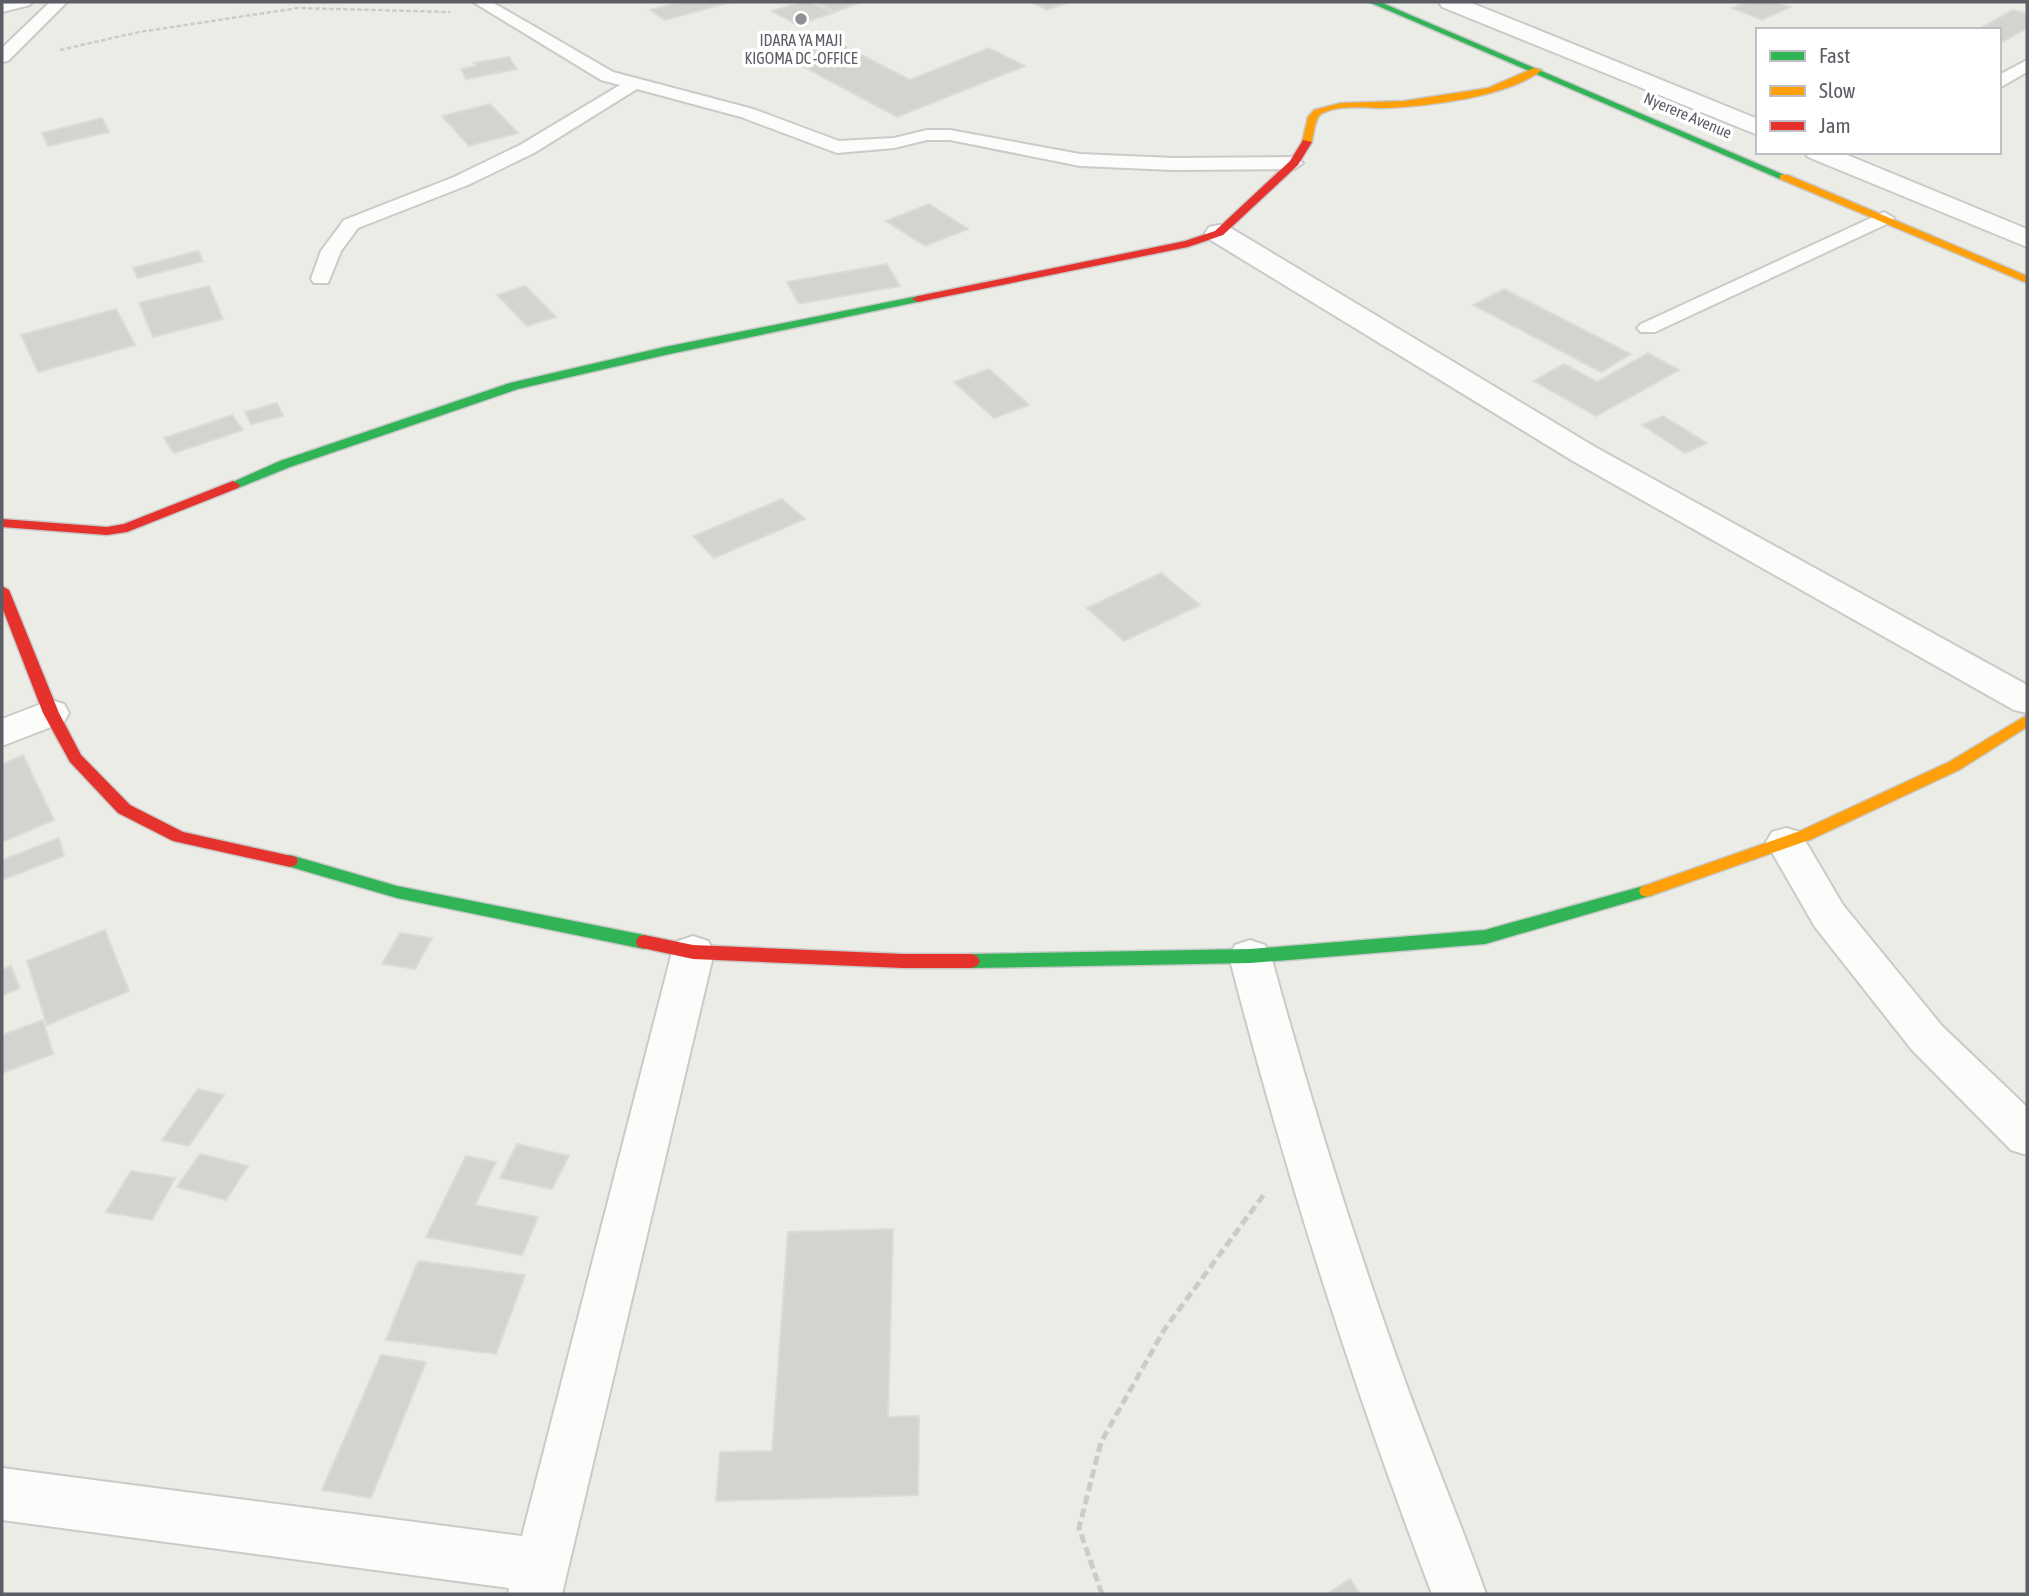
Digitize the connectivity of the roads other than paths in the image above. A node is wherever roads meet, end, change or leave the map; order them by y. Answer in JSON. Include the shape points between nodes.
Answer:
{"nodes":[{"id":1,"x":24,"y":2,"type":"edge"},
{"id":2,"x":59,"y":2,"type":"edge"},
{"id":3,"x":481,"y":2,"type":"edge"},
{"id":4,"x":1373,"y":2,"type":"edge"},
{"id":5,"x":1450,"y":2,"type":"edge"},
{"id":6,"x":2,"y":7,"type":"edge"},
{"id":7,"x":2,"y":57,"type":"edge"},
{"id":8,"x":2027,"y":65,"type":"edge"},
{"id":9,"x":1537,"y":70,"type":"junction"},
{"id":10,"x":2001,"y":82,"type":"edge"},
{"id":11,"x":635,"y":83,"type":"junction"},
{"id":12,"x":1756,"y":127,"type":"edge"},
{"id":13,"x":1822,"y":154,"type":"edge"},
{"id":14,"x":1294,"y":163,"type":"junction"},
{"id":15,"x":1884,"y":218,"type":"junction"},
{"id":16,"x":1219,"y":233,"type":"junction"},
{"id":17,"x":2027,"y":239,"type":"edge"},
{"id":18,"x":321,"y":279,"type":"dead end"},
{"id":19,"x":2027,"y":280,"type":"edge"},
{"id":20,"x":1648,"y":328,"type":"dead end"},
{"id":21,"x":2,"y":523,"type":"edge"},
{"id":22,"x":2,"y":590,"type":"edge"},
{"id":23,"x":2027,"y":701,"type":"edge"},
{"id":24,"x":51,"y":713,"type":"junction"},
{"id":25,"x":2027,"y":720,"type":"edge"},
{"id":26,"x":2,"y":733,"type":"edge"},
{"id":27,"x":1786,"y":842,"type":"junction"},
{"id":28,"x":693,"y":952,"type":"junction"},
{"id":29,"x":1250,"y":956,"type":"junction"},
{"id":30,"x":2027,"y":1136,"type":"edge"},
{"id":31,"x":2,"y":1494,"type":"edge"},
{"id":32,"x":539,"y":1580,"type":"edge"},
{"id":33,"x":1459,"y":1594,"type":"edge"}],
"edges":[{"from":1,"to":6,"type":"lane"},
{"from":2,"to":7,"type":"lane"},
{"from":3,"to":11,"type":"lane","via":[[607,76]]},
{"from":4,"to":9,"type":"street","name":"Nyerere Avenue"},
{"from":5,"to":12,"type":"street"},
{"from":8,"to":10,"type":"lane"},
{"from":9,"to":14,"type":"street","via":[[1490,91],[1449,99],[1327,108],[1313,117],[1307,145]]},
{"from":9,"to":15,"type":"street","name":"Nyerere Avenue"},
{"from":11,"to":14,"type":"lane","via":[[747,113],[837,147],[950,135],[1080,160]]},
{"from":11,"to":18,"type":"lane","via":[[527,149],[461,181],[351,224],[331,251]]},
{"from":13,"to":17,"type":"street"},
{"from":14,"to":16,"type":"street"},
{"from":15,"to":19,"type":"street","name":"Nyerere Avenue"},
{"from":15,"to":20,"type":"lane"},
{"from":16,"to":21,"type":"street","via":[[1129,258],[514,386],[285,464],[127,528]]},
{"from":16,"to":23,"type":"street","via":[[1584,454]]},
{"from":22,"to":24,"type":"street"},
{"from":24,"to":26,"type":"street"},
{"from":24,"to":28,"type":"street","via":[[75,758],[124,809],[179,837],[306,864],[397,892]]},
{"from":25,"to":27,"type":"street","via":[[1954,766]]},
{"from":27,"to":29,"type":"street","via":[[1655,889],[1485,937]]},
{"from":27,"to":30,"type":"street","via":[[1829,916],[1927,1038]]},
{"from":28,"to":29,"type":"street","via":[[903,961]]},
{"from":28,"to":32,"type":"street"},
{"from":29,"to":33,"type":"street","via":[[1285,1090],[1406,1461]]},
{"from":31,"to":32,"type":"street"}]}
